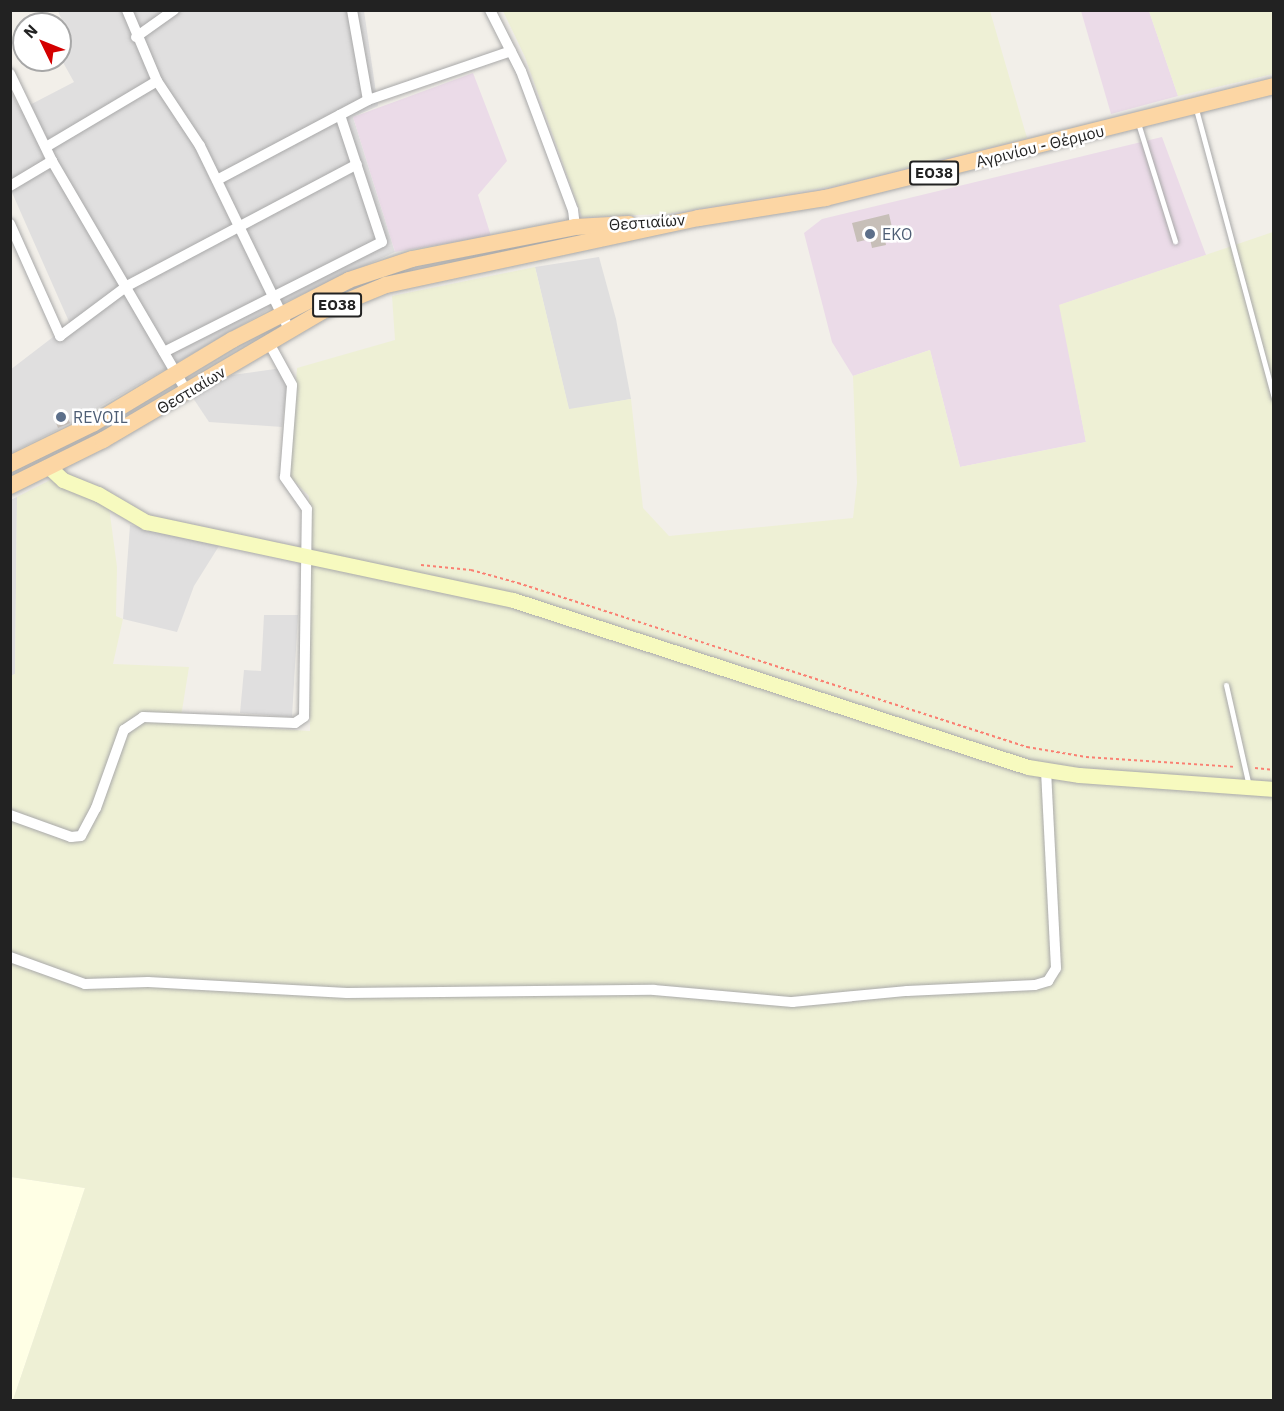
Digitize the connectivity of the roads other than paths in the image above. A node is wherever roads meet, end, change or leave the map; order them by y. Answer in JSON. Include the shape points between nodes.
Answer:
{"nodes":[{"id":1,"x":127,"y":10,"type":"edge"},
{"id":2,"x":174,"y":10,"type":"edge"},
{"id":3,"x":352,"y":10,"type":"edge"},
{"id":4,"x":490,"y":10,"type":"edge"},
{"id":5,"x":136,"y":37,"type":"junction"},
{"id":6,"x":511,"y":51,"type":"junction"},
{"id":7,"x":10,"y":74,"type":"edge"},
{"id":8,"x":157,"y":81,"type":"junction"},
{"id":9,"x":1274,"y":86,"type":"edge"},
{"id":10,"x":368,"y":100,"type":"junction"},
{"id":11,"x":1195,"y":107,"type":"junction"},
{"id":12,"x":340,"y":115,"type":"junction"},
{"id":13,"x":1137,"y":122,"type":"junction"},
{"id":14,"x":46,"y":147,"type":"junction"},
{"id":15,"x":52,"y":161,"type":"junction"},
{"id":16,"x":357,"y":164,"type":"junction"},
{"id":17,"x":217,"y":180,"type":"junction"},
{"id":18,"x":10,"y":186,"type":"edge"},
{"id":19,"x":699,"y":218,"type":"junction"},
{"id":20,"x":10,"y":224,"type":"edge"},
{"id":21,"x":239,"y":225,"type":"junction"},
{"id":22,"x":575,"y":227,"type":"junction"},
{"id":23,"x":1175,"y":241,"type":"dead end"},
{"id":24,"x":127,"y":286,"type":"junction"},
{"id":25,"x":272,"y":298,"type":"junction"},
{"id":26,"x":280,"y":314,"type":"junction"},
{"id":27,"x":290,"y":330,"type":"junction"},
{"id":28,"x":269,"y":343,"type":"junction"},
{"id":29,"x":164,"y":352,"type":"junction"},
{"id":30,"x":175,"y":374,"type":"junction"},
{"id":31,"x":187,"y":392,"type":"junction"},
{"id":32,"x":1274,"y":398,"type":"edge"},
{"id":33,"x":94,"y":423,"type":"junction"},
{"id":34,"x":103,"y":440,"type":"junction"},
{"id":35,"x":10,"y":465,"type":"edge"},
{"id":36,"x":49,"y":467,"type":"junction"},
{"id":37,"x":10,"y":486,"type":"edge"},
{"id":38,"x":305,"y":555,"type":"junction"},
{"id":39,"x":1226,"y":685,"type":"dead end"},
{"id":40,"x":1046,"y":771,"type":"junction"},
{"id":41,"x":1249,"y":787,"type":"junction"},
{"id":42,"x":1274,"y":789,"type":"edge"},
{"id":43,"x":10,"y":814,"type":"edge"},
{"id":44,"x":10,"y":957,"type":"edge"}],
"edges":[{"from":1,"to":5,"type":"street"},
{"from":2,"to":5,"type":"street"},
{"from":3,"to":10,"type":"street"},
{"from":4,"to":6,"type":"street"},
{"from":5,"to":8,"type":"street"},
{"from":6,"to":10,"type":"street"},
{"from":6,"to":22,"type":"street","via":[[573,210]]},
{"from":7,"to":14,"type":"street"},
{"from":8,"to":14,"type":"street"},
{"from":8,"to":17,"type":"street"},
{"from":9,"to":11,"type":"main road","name":"Αγρινίου - Θέρμου","number":"ΕΟ38"},
{"from":10,"to":12,"type":"street"},
{"from":11,"to":13,"type":"main road","name":"Αγρινίου - Θέρμου","number":"ΕΟ38"},
{"from":11,"to":32,"type":"lane"},
{"from":12,"to":16,"type":"street"},
{"from":12,"to":17,"type":"street"},
{"from":13,"to":19,"type":"main road","name":"Αγρινίου - Θέρμου","number":"ΕΟ38","via":[[825,198]]},
{"from":13,"to":23,"type":"lane"},
{"from":14,"to":15,"type":"street"},
{"from":15,"to":18,"type":"street"},
{"from":15,"to":24,"type":"street"},
{"from":16,"to":21,"type":"street"},
{"from":16,"to":25,"type":"street","via":[[382,242]]},
{"from":17,"to":21,"type":"street"},
{"from":19,"to":22,"type":"main road","name":"Θεστιαίων","number":"ΕΟ38"},
{"from":19,"to":27,"type":"main road","name":"Θεστιαίων","number":"ΕΟ38","via":[[417,276],[356,296]]},
{"from":20,"to":24,"type":"street","via":[[60,336]]},
{"from":21,"to":24,"type":"street"},
{"from":21,"to":25,"type":"street"},
{"from":22,"to":26,"type":"main road","name":"Θεστιαίων","number":"ΕΟ38","via":[[381,268]]},
{"from":24,"to":29,"type":"street"},
{"from":25,"to":26,"type":"street"},
{"from":25,"to":29,"type":"street"},
{"from":26,"to":27,"type":"street"},
{"from":26,"to":30,"type":"main road","name":"Θεστιαίων","number":"ΕΟ38"},
{"from":27,"to":28,"type":"main road","name":"Θεστιαίων","number":"ΕΟ38"},
{"from":28,"to":31,"type":"main road","name":"Θεστιαίων","number":"ΕΟ38"},
{"from":28,"to":38,"type":"street","via":[[292,385],[285,472],[306,505]]},
{"from":29,"to":30,"type":"street"},
{"from":30,"to":31,"type":"street"},
{"from":30,"to":33,"type":"main road","name":"Θεστιαίων","number":"ΕΟ38"},
{"from":31,"to":34,"type":"main road","name":"Θεστιαίων","number":"ΕΟ38"},
{"from":33,"to":34,"type":"main road"},
{"from":33,"to":35,"type":"main road","name":"Θεστιαίων","number":"ΕΟ38"},
{"from":34,"to":36,"type":"main road","name":"Θεστιαίων","number":"ΕΟ38"},
{"from":36,"to":37,"type":"main road","name":"Θεστιαίων","number":"ΕΟ38"},
{"from":36,"to":38,"type":"street","via":[[63,480],[102,496],[138,520]]},
{"from":38,"to":40,"type":"street","via":[[513,600]]},
{"from":38,"to":43,"type":"street","via":[[308,602],[305,715],[301,721],[142,717],[124,730],[96,808],[81,836],[71,837]]},
{"from":39,"to":41,"type":"lane"},
{"from":40,"to":41,"type":"street"},
{"from":40,"to":44,"type":"street","via":[[1056,968],[1048,981],[1035,985],[792,1002],[654,990],[347,993],[148,982],[85,984]]},
{"from":41,"to":42,"type":"street"}]}
